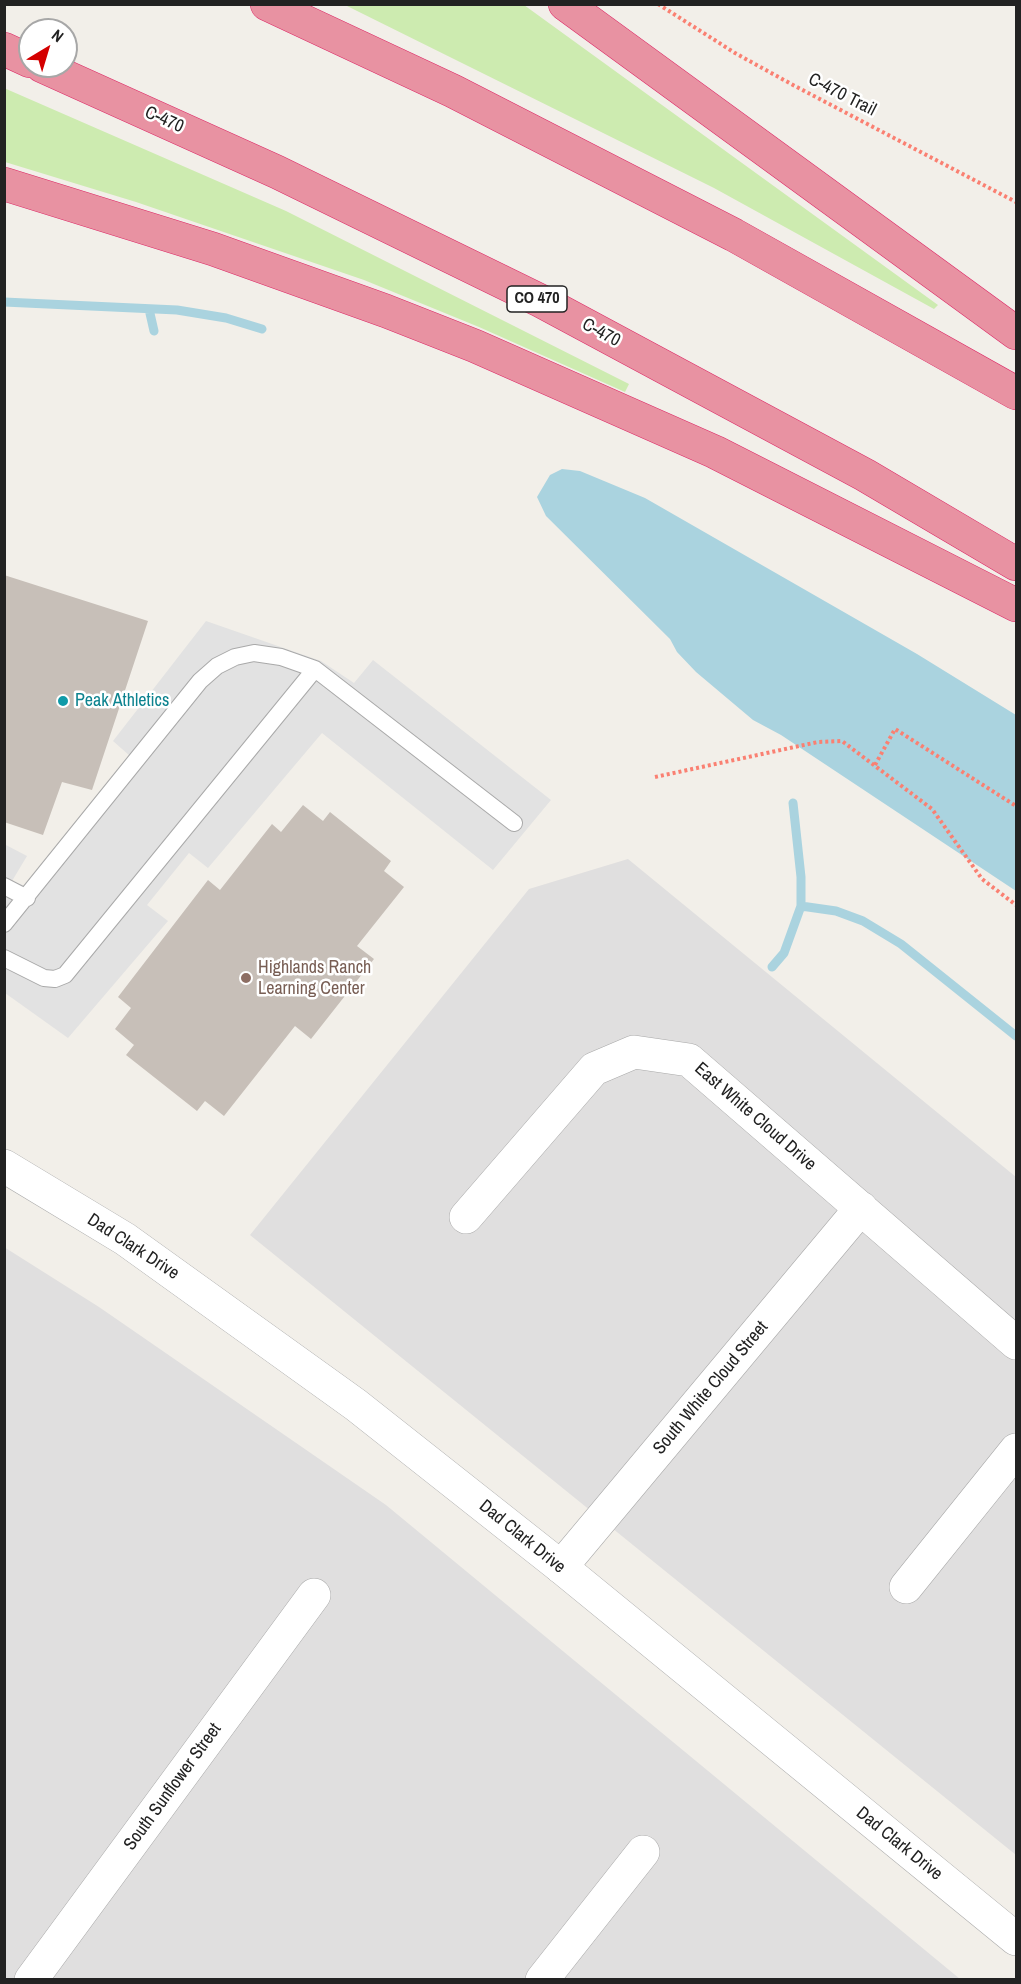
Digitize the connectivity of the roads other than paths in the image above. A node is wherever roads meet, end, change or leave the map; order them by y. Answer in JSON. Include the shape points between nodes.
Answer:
{"nodes":[{"id":1,"x":267,"y":4,"type":"edge"},
{"id":2,"x":565,"y":4,"type":"edge"},
{"id":3,"x":4,"y":50,"type":"edge"},
{"id":4,"x":18,"y":56,"type":"edge"},
{"id":5,"x":69,"y":78,"type":"edge"},
{"id":6,"x":4,"y":184,"type":"edge"},
{"id":7,"x":1017,"y":333,"type":"edge"},
{"id":8,"x":1017,"y":393,"type":"edge"},
{"id":9,"x":1017,"y":564,"type":"edge"},
{"id":10,"x":1017,"y":606,"type":"edge"},
{"id":11,"x":315,"y":669,"type":"junction"},
{"id":12,"x":514,"y":823,"type":"dead end"},
{"id":13,"x":4,"y":886,"type":"edge"},
{"id":14,"x":27,"y":898,"type":"junction"},
{"id":15,"x":4,"y":924,"type":"edge"},
{"id":16,"x":4,"y":958,"type":"edge"},
{"id":17,"x":4,"y":1166,"type":"edge"},
{"id":18,"x":861,"y":1208,"type":"junction"},
{"id":19,"x":466,"y":1217,"type":"dead end"},
{"id":20,"x":1017,"y":1343,"type":"edge"},
{"id":21,"x":1017,"y":1450,"type":"edge"},
{"id":22,"x":561,"y":1568,"type":"junction"},
{"id":23,"x":906,"y":1587,"type":"dead end"},
{"id":24,"x":314,"y":1595,"type":"dead end"},
{"id":25,"x":643,"y":1852,"type":"dead end"},
{"id":26,"x":1017,"y":1939,"type":"edge"},
{"id":27,"x":31,"y":1980,"type":"edge"},
{"id":28,"x":542,"y":1980,"type":"edge"}],
"edges":[{"from":1,"to":8,"type":"highway","via":[[453,91],[734,235]]},
{"from":2,"to":7,"type":"highway"},
{"from":3,"to":4,"type":"highway"},
{"from":5,"to":9,"type":"highway","name":"C-470","number":"CO 470","via":[[286,176],[541,301],[846,465]]},
{"from":6,"to":10,"type":"highway","via":[[203,246],[475,346],[714,452]]},
{"from":11,"to":12,"type":"lane"},
{"from":11,"to":14,"type":"lane","via":[[254,653],[217,666],[200,681]]},
{"from":11,"to":16,"type":"lane","via":[[65,975],[44,978]]},
{"from":13,"to":14,"type":"lane"},
{"from":14,"to":15,"type":"lane"},
{"from":17,"to":22,"type":"street","name":"Dad Clark Drive","via":[[125,1239],[245,1324],[356,1405]]},
{"from":18,"to":19,"type":"street","name":"East White Cloud Drive","via":[[688,1060],[634,1052],[594,1070]]},
{"from":18,"to":20,"type":"street","name":"East White Cloud Drive"},
{"from":18,"to":22,"type":"street","name":"South White Cloud Street"},
{"from":21,"to":23,"type":"street"},
{"from":22,"to":26,"type":"street","name":"Dad Clark Drive"},
{"from":24,"to":27,"type":"street","name":"South Sunflower Street"},
{"from":25,"to":28,"type":"street"}]}
